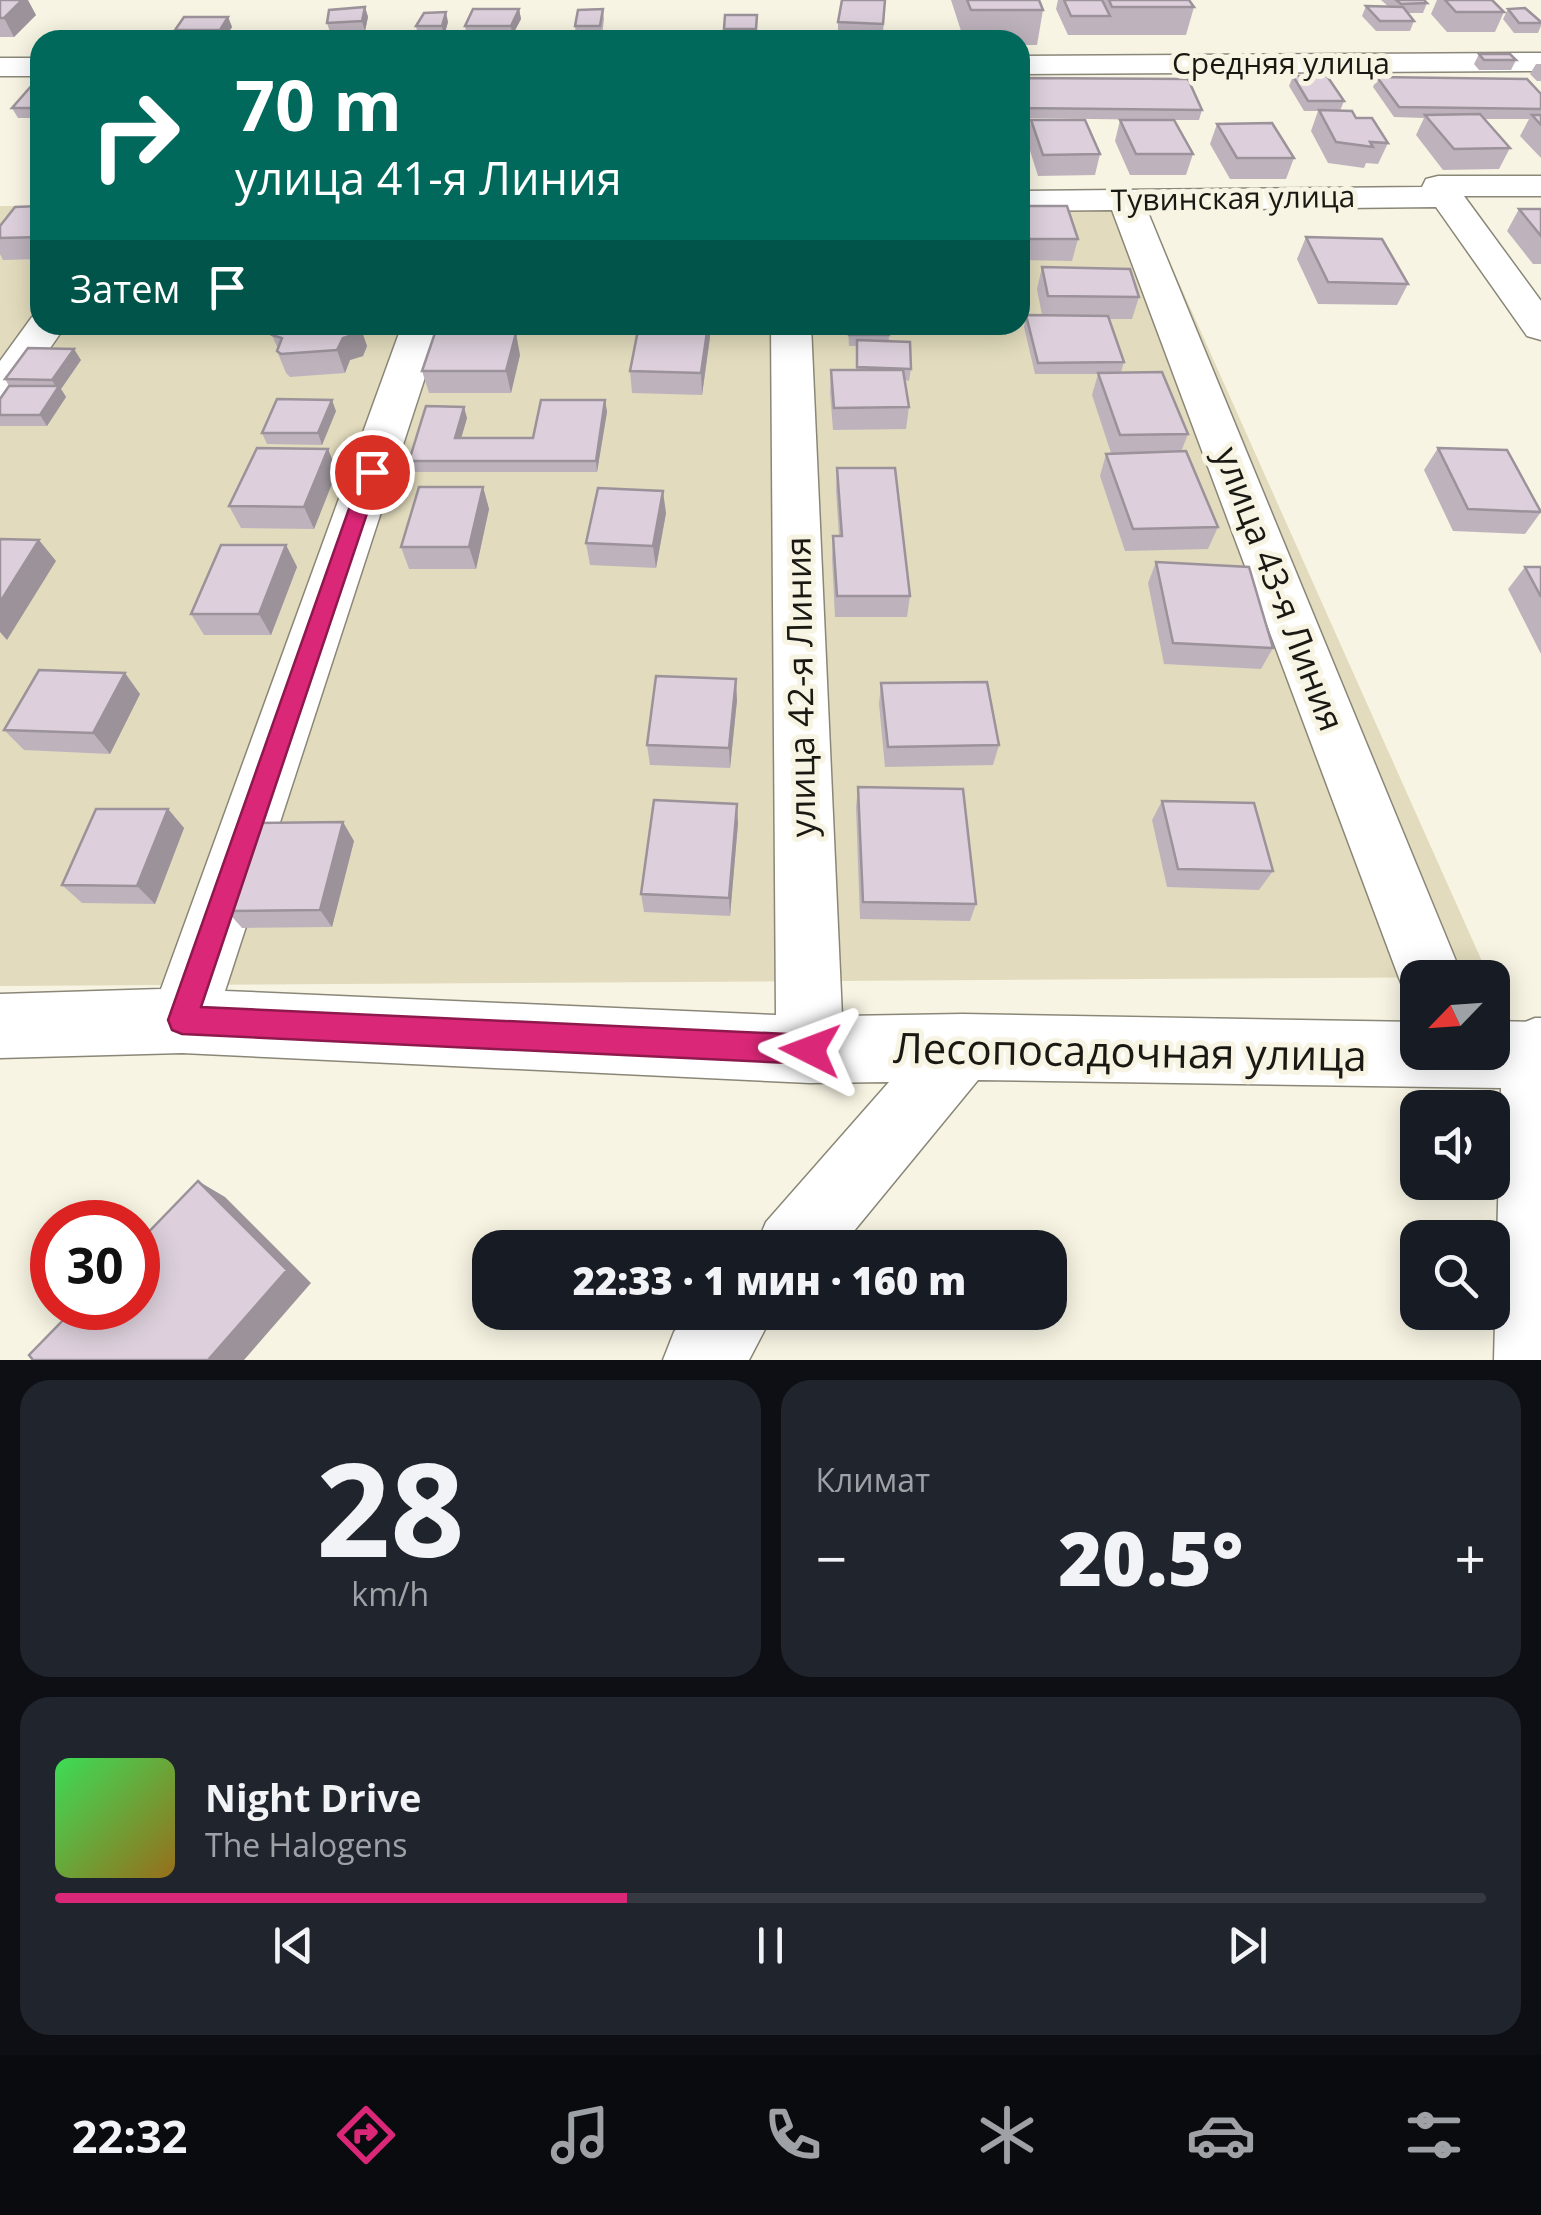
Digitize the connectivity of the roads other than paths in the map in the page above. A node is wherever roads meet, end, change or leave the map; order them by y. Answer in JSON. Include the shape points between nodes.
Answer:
{"nodes":[{"id":1,"x":1541,"y":62,"type":"edge"},
{"id":2,"x":1030,"y":65,"type":"edge"},
{"id":3,"x":30,"y":67,"type":"edge"},
{"id":4,"x":0,"y":68,"type":"edge"},
{"id":5,"x":1541,"y":186,"type":"edge"},
{"id":6,"x":1443,"y":192,"type":"junction"},
{"id":7,"x":1030,"y":201,"type":"edge"},
{"id":8,"x":1126,"y":201,"type":"junction"},
{"id":9,"x":1541,"y":328,"type":"edge"},
{"id":10,"x":39,"y":335,"type":"edge"},
{"id":11,"x":419,"y":335,"type":"edge"},
{"id":12,"x":792,"y":335,"type":"edge"},
{"id":13,"x":0,"y":390,"type":"edge"},
{"id":14,"x":1424,"y":960,"type":"edge"},
{"id":15,"x":182,"y":1020,"type":"junction"},
{"id":16,"x":0,"y":1026,"type":"edge"},
{"id":17,"x":963,"y":1046,"type":"junction"},
{"id":18,"x":810,"y":1050,"type":"junction"},
{"id":19,"x":1400,"y":1053,"type":"edge"},
{"id":20,"x":1510,"y":1053,"type":"edge"},
{"id":21,"x":1538,"y":1053,"type":"edge"},
{"id":22,"x":807,"y":1230,"type":"edge"},
{"id":23,"x":723,"y":1330,"type":"edge"},
{"id":24,"x":702,"y":1360,"type":"edge"},
{"id":25,"x":1532,"y":1360,"type":"edge"}],
"edges":[{"from":1,"to":2,"type":"street","name":"Средняя улица"},
{"from":3,"to":4,"type":"street"},
{"from":5,"to":6,"type":"street","name":"Тувинская улица"},
{"from":6,"to":8,"type":"street","name":"Тувинская улица"},
{"from":6,"to":9,"type":"street"},
{"from":7,"to":8,"type":"street","name":"Тувинская улица"},
{"from":8,"to":14,"type":"street","name":"улица 43-я Линия"},
{"from":10,"to":13,"type":"street"},
{"from":11,"to":15,"type":"street"},
{"from":12,"to":18,"type":"street","name":"улица 42-я Линия"},
{"from":15,"to":16,"type":"street","name":"Лесопосадочная улица"},
{"from":15,"to":18,"type":"street","name":"Лесопосадочная улица"},
{"from":17,"to":18,"type":"street","name":"Лесопосадочная улица"},
{"from":17,"to":19,"type":"street","name":"Лесопосадочная улица"},
{"from":17,"to":22,"type":"street"},
{"from":20,"to":21,"type":"street","name":"Лесопосадочная улица"},
{"from":21,"to":25,"type":"street"},
{"from":23,"to":24,"type":"street"}]}
